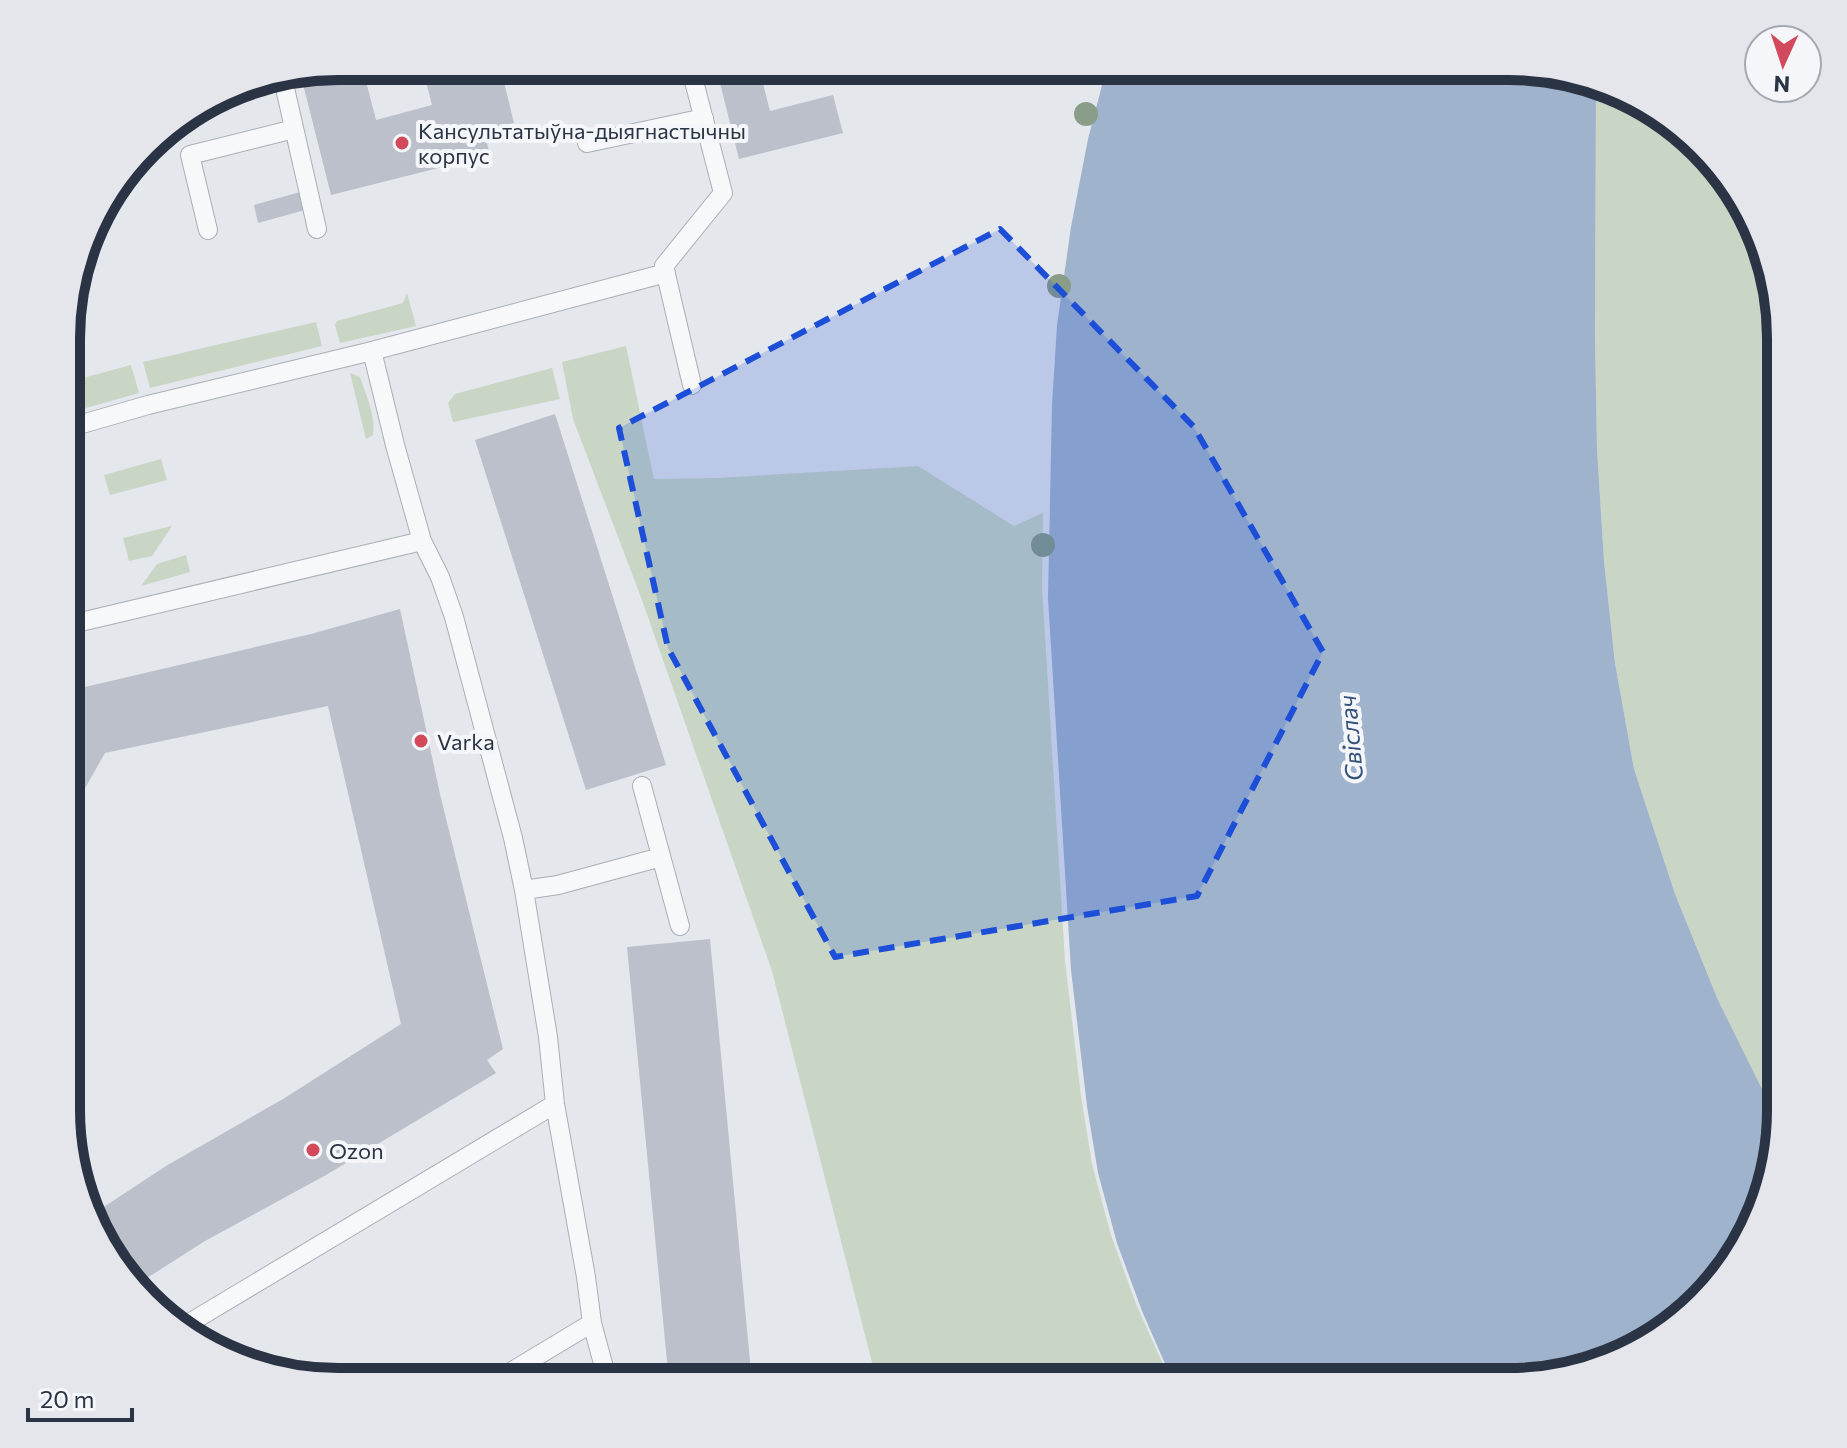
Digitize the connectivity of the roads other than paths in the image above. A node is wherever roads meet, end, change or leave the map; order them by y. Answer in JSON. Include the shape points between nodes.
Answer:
{"nodes":[{"id":1,"x":694,"y":81,"type":"edge"},
{"id":2,"x":284,"y":86,"type":"edge"},
{"id":3,"x":704,"y":118,"type":"junction"},
{"id":4,"x":294,"y":129,"type":"junction"},
{"id":5,"x":587,"y":143,"type":"dead end"},
{"id":6,"x":317,"y":229,"type":"dead end"},
{"id":7,"x":208,"y":230,"type":"dead end"},
{"id":8,"x":666,"y":273,"type":"junction"},
{"id":9,"x":372,"y":351,"type":"junction"},
{"id":10,"x":692,"y":385,"type":"dead end"},
{"id":11,"x":80,"y":425,"type":"edge"},
{"id":12,"x":422,"y":541,"type":"junction"},
{"id":13,"x":80,"y":622,"type":"edge"},
{"id":14,"x":642,"y":786,"type":"dead end"},
{"id":15,"x":661,"y":857,"type":"junction"},
{"id":16,"x":524,"y":890,"type":"junction"},
{"id":17,"x":680,"y":926,"type":"dead end"},
{"id":18,"x":555,"y":1104,"type":"junction"},
{"id":19,"x":191,"y":1322,"type":"edge"},
{"id":20,"x":592,"y":1323,"type":"junction"},
{"id":21,"x":519,"y":1367,"type":"edge"},
{"id":22,"x":604,"y":1367,"type":"edge"}],
"edges":[{"from":1,"to":3,"type":"lane"},
{"from":2,"to":4,"type":"lane"},
{"from":3,"to":5,"type":"lane"},
{"from":3,"to":8,"type":"lane","via":[[723,193],[664,266]]},
{"from":4,"to":6,"type":"lane"},
{"from":4,"to":7,"type":"lane","via":[[190,155]]},
{"from":8,"to":9,"type":"lane"},
{"from":8,"to":10,"type":"lane"},
{"from":9,"to":11,"type":"lane"},
{"from":9,"to":12,"type":"lane"},
{"from":12,"to":13,"type":"lane"},
{"from":12,"to":16,"type":"lane","via":[[454,617]]},
{"from":14,"to":15,"type":"lane"},
{"from":15,"to":16,"type":"lane"},
{"from":15,"to":17,"type":"lane"},
{"from":16,"to":18,"type":"lane"},
{"from":18,"to":19,"type":"lane"},
{"from":18,"to":20,"type":"lane"},
{"from":20,"to":21,"type":"lane"},
{"from":20,"to":22,"type":"lane"}]}
